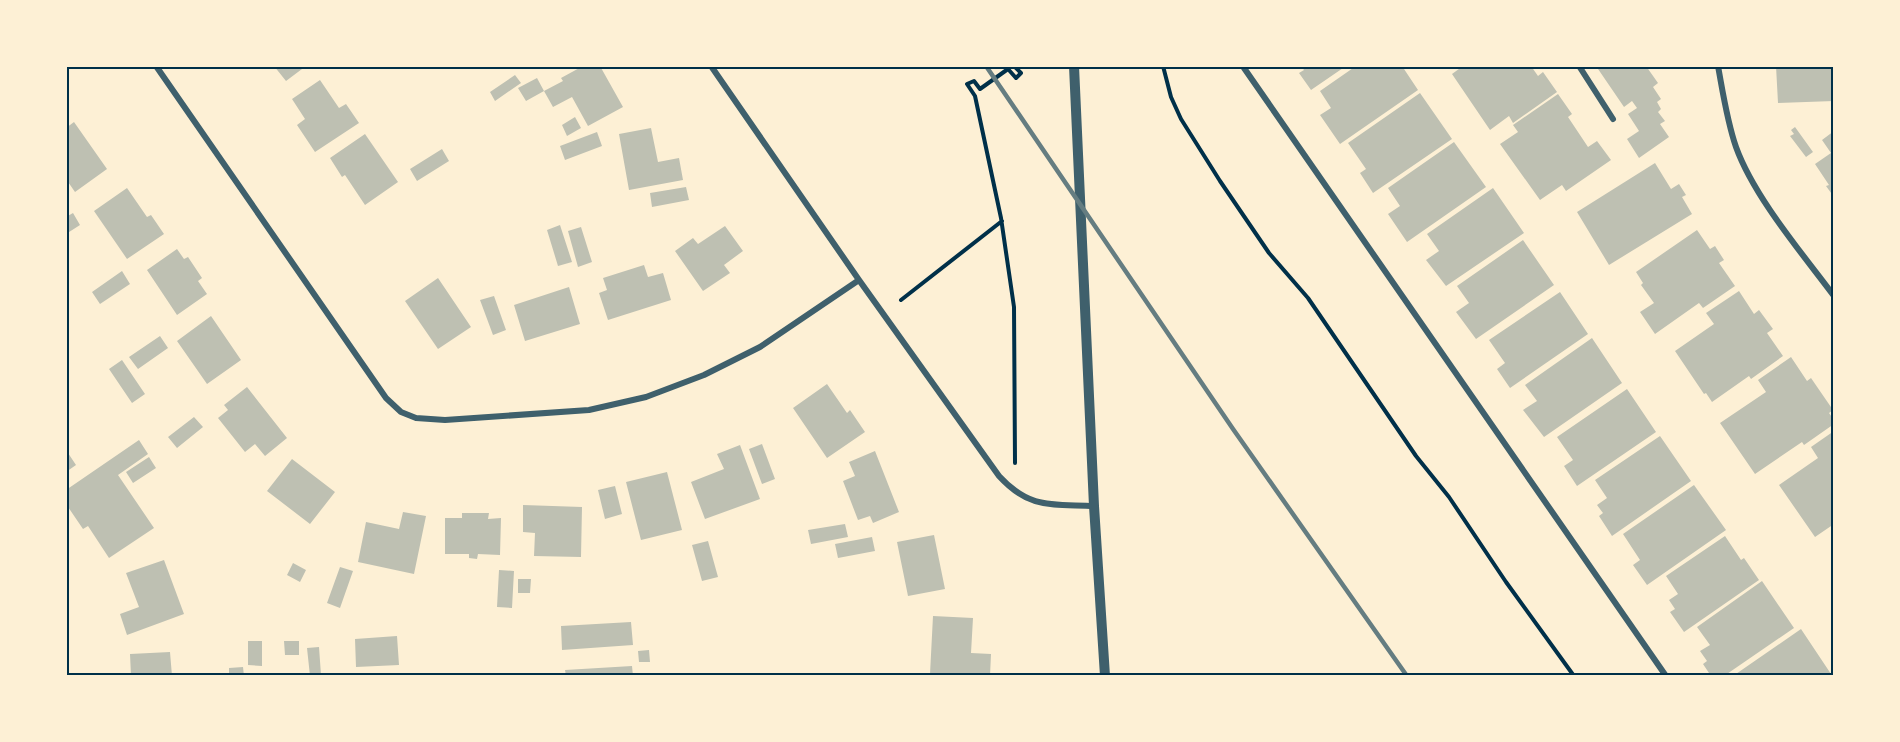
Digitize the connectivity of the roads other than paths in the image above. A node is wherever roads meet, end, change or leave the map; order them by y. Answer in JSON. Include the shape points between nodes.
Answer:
{"nodes":[{"id":1,"x":156,"y":66,"type":"edge"},
{"id":2,"x":711,"y":66,"type":"edge"},
{"id":3,"x":1074,"y":66,"type":"edge"},
{"id":4,"x":1579,"y":66,"type":"edge"},
{"id":5,"x":1718,"y":66,"type":"edge"},
{"id":6,"x":1244,"y":68,"type":"dead end"},
{"id":7,"x":1613,"y":119,"type":"dead end"},
{"id":8,"x":859,"y":280,"type":"junction"},
{"id":9,"x":1834,"y":296,"type":"edge"},
{"id":10,"x":1095,"y":506,"type":"junction"},
{"id":11,"x":1105,"y":676,"type":"edge"},
{"id":12,"x":1666,"y":676,"type":"edge"}],
"edges":[{"from":1,"to":8,"type":"street","via":[[386,398],[401,412],[416,418],[445,420],[590,410],[646,397],[704,375],[760,347]]},
{"from":2,"to":8,"type":"street"},
{"from":3,"to":10,"type":"street"},
{"from":4,"to":7,"type":"street"},
{"from":5,"to":9,"type":"street","via":[[1737,148],[1755,187]]},
{"from":6,"to":12,"type":"street"},
{"from":8,"to":10,"type":"street","via":[[1013,491],[1042,504]]},
{"from":10,"to":11,"type":"street"}]}
